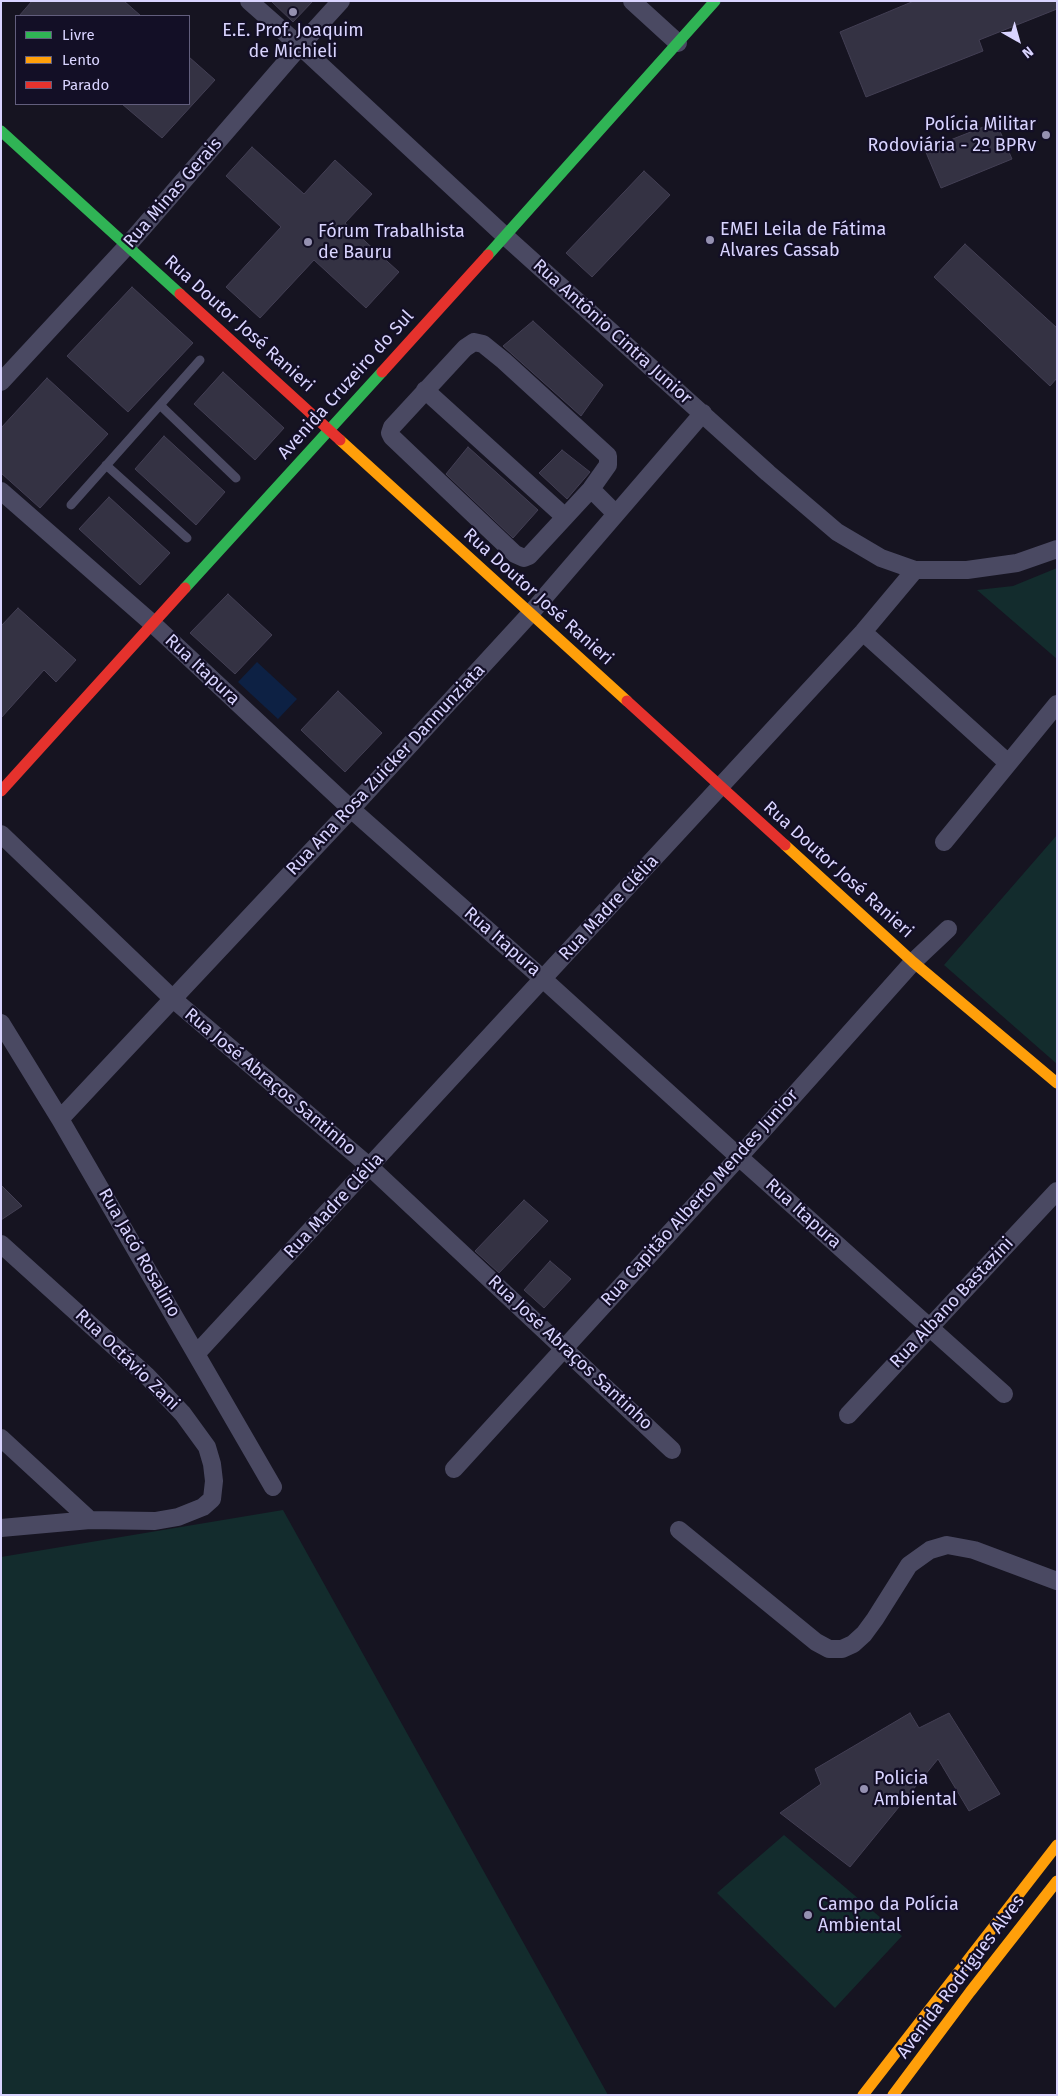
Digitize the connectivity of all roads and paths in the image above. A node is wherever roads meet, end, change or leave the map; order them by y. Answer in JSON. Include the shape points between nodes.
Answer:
{"nodes":[{"id":1,"x":249,"y":1,"type":"edge"},
{"id":2,"x":341,"y":1,"type":"edge"},
{"id":3,"x":632,"y":1,"type":"edge"},
{"id":4,"x":715,"y":1,"type":"edge"},
{"id":5,"x":678,"y":43,"type":"junction"},
{"id":6,"x":300,"y":46,"type":"junction"},
{"id":7,"x":1,"y":131,"type":"edge"},
{"id":8,"x":505,"y":236,"type":"junction"},
{"id":9,"x":127,"y":246,"type":"junction"},
{"id":10,"x":200,"y":360,"type":"dead end"},
{"id":11,"x":1,"y":382,"type":"edge"},
{"id":12,"x":425,"y":390,"type":"junction"},
{"id":13,"x":160,"y":405,"type":"junction"},
{"id":14,"x":704,"y":413,"type":"junction"},
{"id":15,"x":330,"y":429,"type":"junction"},
{"id":16,"x":106,"y":465,"type":"junction"},
{"id":17,"x":236,"y":478,"type":"dead end"},
{"id":18,"x":591,"y":490,"type":"junction"},
{"id":19,"x":1,"y":491,"type":"edge"},
{"id":20,"x":71,"y":505,"type":"dead end"},
{"id":21,"x":616,"y":514,"type":"junction"},
{"id":22,"x":565,"y":517,"type":"junction"},
{"id":23,"x":187,"y":538,"type":"dead end"},
{"id":24,"x":1057,"y":549,"type":"edge"},
{"id":25,"x":915,"y":570,"type":"junction"},
{"id":26,"x":530,"y":614,"type":"junction"},
{"id":27,"x":153,"y":624,"type":"junction"},
{"id":28,"x":863,"y":632,"type":"junction"},
{"id":29,"x":1057,"y":704,"type":"edge"},
{"id":30,"x":1008,"y":763,"type":"junction"},
{"id":31,"x":721,"y":787,"type":"junction"},
{"id":32,"x":1,"y":791,"type":"edge"},
{"id":33,"x":351,"y":809,"type":"junction"},
{"id":34,"x":1,"y":834,"type":"edge"},
{"id":35,"x":944,"y":842,"type":"dead end"},
{"id":36,"x":948,"y":929,"type":"dead end"},
{"id":37,"x":913,"y":962,"type":"junction"},
{"id":38,"x":543,"y":978,"type":"junction"},
{"id":39,"x":173,"y":999,"type":"junction"},
{"id":40,"x":1,"y":1022,"type":"edge"},
{"id":41,"x":1057,"y":1083,"type":"edge"},
{"id":42,"x":60,"y":1118,"type":"junction"},
{"id":43,"x":739,"y":1157,"type":"junction"},
{"id":44,"x":370,"y":1167,"type":"junction"},
{"id":45,"x":1057,"y":1191,"type":"edge"},
{"id":46,"x":1,"y":1244,"type":"edge"},
{"id":47,"x":930,"y":1328,"type":"junction"},
{"id":48,"x":565,"y":1347,"type":"junction"},
{"id":49,"x":197,"y":1353,"type":"junction"},
{"id":50,"x":1004,"y":1394,"type":"dead end"},
{"id":51,"x":848,"y":1415,"type":"dead end"},
{"id":52,"x":1,"y":1438,"type":"edge"},
{"id":53,"x":672,"y":1450,"type":"dead end"},
{"id":54,"x":454,"y":1469,"type":"dead end"},
{"id":55,"x":273,"y":1487,"type":"dead end"},
{"id":56,"x":90,"y":1520,"type":"junction"},
{"id":57,"x":1,"y":1528,"type":"edge"},
{"id":58,"x":679,"y":1530,"type":"dead end"},
{"id":59,"x":1057,"y":1581,"type":"edge"},
{"id":60,"x":1057,"y":1845,"type":"edge"},
{"id":61,"x":1057,"y":1881,"type":"edge"},
{"id":62,"x":864,"y":2095,"type":"edge"},
{"id":63,"x":893,"y":2095,"type":"edge"}],
"edges":[{"from":1,"to":6,"type":"street","name":"Rua Antônio Cintra Junior"},
{"from":2,"to":6,"type":"street","name":"Rua Minas Gerais"},
{"from":3,"to":5,"type":"street"},
{"from":4,"to":5,"type":"street","name":"Avenida Cruzeiro do Sul"},
{"from":5,"to":8,"type":"street","name":"Avenida Cruzeiro do Sul"},
{"from":6,"to":8,"type":"street","name":"Rua Antônio Cintra Junior"},
{"from":6,"to":9,"type":"street","name":"Rua Minas Gerais"},
{"from":7,"to":9,"type":"street","name":"Rua Doutor José Ranieri"},
{"from":8,"to":14,"type":"street","name":"Rua Antônio Cintra Junior"},
{"from":8,"to":15,"type":"street","name":"Avenida Cruzeiro do Sul"},
{"from":9,"to":11,"type":"street","name":"Rua Minas Gerais"},
{"from":9,"to":15,"type":"street","name":"Rua Doutor José Ranieri"},
{"from":10,"to":13,"type":"lane"},
{"from":12,"to":18,"type":"street","via":[[465,348],[474,342],[483,344],[608,456],[608,465]]},
{"from":12,"to":22,"type":"street"},
{"from":12,"to":22,"type":"street","via":[[392,427],[392,437],[515,554],[524,558],[530,556]]},
{"from":13,"to":16,"type":"lane"},
{"from":13,"to":17,"type":"lane"},
{"from":14,"to":21,"type":"street","name":"Rua Ana Rosa Zuicker Dannunziata"},
{"from":14,"to":25,"type":"street","name":"Rua Antônio Cintra Junior","via":[[837,532],[881,558]]},
{"from":15,"to":26,"type":"street","name":"Rua Doutor José Ranieri"},
{"from":15,"to":27,"type":"street","name":"Avenida Cruzeiro do Sul"},
{"from":16,"to":20,"type":"lane"},
{"from":16,"to":23,"type":"lane"},
{"from":18,"to":21,"type":"street"},
{"from":18,"to":22,"type":"street"},
{"from":19,"to":27,"type":"street","name":"Rua Itapura"},
{"from":21,"to":26,"type":"street","name":"Rua Ana Rosa Zuicker Dannunziata"},
{"from":24,"to":25,"type":"street","name":"Rua Antônio Cintra Junior","via":[[1017,563],[967,570]]},
{"from":25,"to":28,"type":"street","name":"Rua Madre Clélia"},
{"from":26,"to":31,"type":"street","name":"Rua Doutor José Ranieri"},
{"from":26,"to":33,"type":"street","name":"Rua Ana Rosa Zuicker Dannunziata"},
{"from":27,"to":32,"type":"street","name":"Avenida Cruzeiro do Sul"},
{"from":27,"to":33,"type":"street","name":"Rua Itapura"},
{"from":28,"to":30,"type":"street"},
{"from":28,"to":31,"type":"street","name":"Rua Madre Clélia"},
{"from":29,"to":30,"type":"street"},
{"from":30,"to":35,"type":"street"},
{"from":31,"to":37,"type":"street","name":"Rua Doutor José Ranieri"},
{"from":31,"to":38,"type":"street","name":"Rua Madre Clélia"},
{"from":33,"to":38,"type":"street","name":"Rua Itapura"},
{"from":33,"to":39,"type":"street","name":"Rua Ana Rosa Zuicker Dannunziata"},
{"from":34,"to":39,"type":"street","name":"Rua José Abraços Santinho"},
{"from":36,"to":37,"type":"street","name":"Rua Capitão Alberto Mendes Junior"},
{"from":37,"to":41,"type":"street","name":"Rua Doutor José Ranieri"},
{"from":37,"to":43,"type":"street","name":"Rua Capitão Alberto Mendes Junior"},
{"from":38,"to":43,"type":"street","name":"Rua Itapura"},
{"from":38,"to":44,"type":"street","name":"Rua Madre Clélia"},
{"from":39,"to":42,"type":"street","name":"Rua Ana Rosa Zuicker Dannunziata"},
{"from":39,"to":44,"type":"street","name":"Rua José Abraços Santinho"},
{"from":40,"to":42,"type":"street","name":"Rua Jacó Rosalino"},
{"from":42,"to":49,"type":"street","name":"Rua Jacó Rosalino"},
{"from":43,"to":47,"type":"street","name":"Rua Itapura"},
{"from":43,"to":48,"type":"street","name":"Rua Capitão Alberto Mendes Junior"},
{"from":44,"to":48,"type":"street","name":"Rua José Abraços Santinho"},
{"from":44,"to":49,"type":"street","name":"Rua Madre Clélia"},
{"from":45,"to":47,"type":"street","name":"Rua Albano Bastazini"},
{"from":46,"to":56,"type":"street","name":"Rua Octávio Zani","via":[[146,1376],[183,1414],[207,1448],[214,1481],[212,1499],[203,1507],[178,1517],[155,1521]]},
{"from":47,"to":50,"type":"street","name":"Rua Itapura"},
{"from":47,"to":51,"type":"street","name":"Rua Albano Bastazini"},
{"from":48,"to":53,"type":"street","name":"Rua José Abraços Santinho"},
{"from":48,"to":54,"type":"street","name":"Rua Capitão Alberto Mendes Junior"},
{"from":49,"to":55,"type":"street","name":"Rua Jacó Rosalino"},
{"from":52,"to":56,"type":"street"},
{"from":56,"to":57,"type":"street"},
{"from":58,"to":59,"type":"street","via":[[828,1649],[842,1649],[864,1634],[909,1565],[930,1550],[947,1545],[974,1550]]},
{"from":60,"to":62,"type":"street","name":"Avenida Rodrigues Alves"},
{"from":61,"to":63,"type":"street","name":"Avenida Rodrigues Alves"}]}
